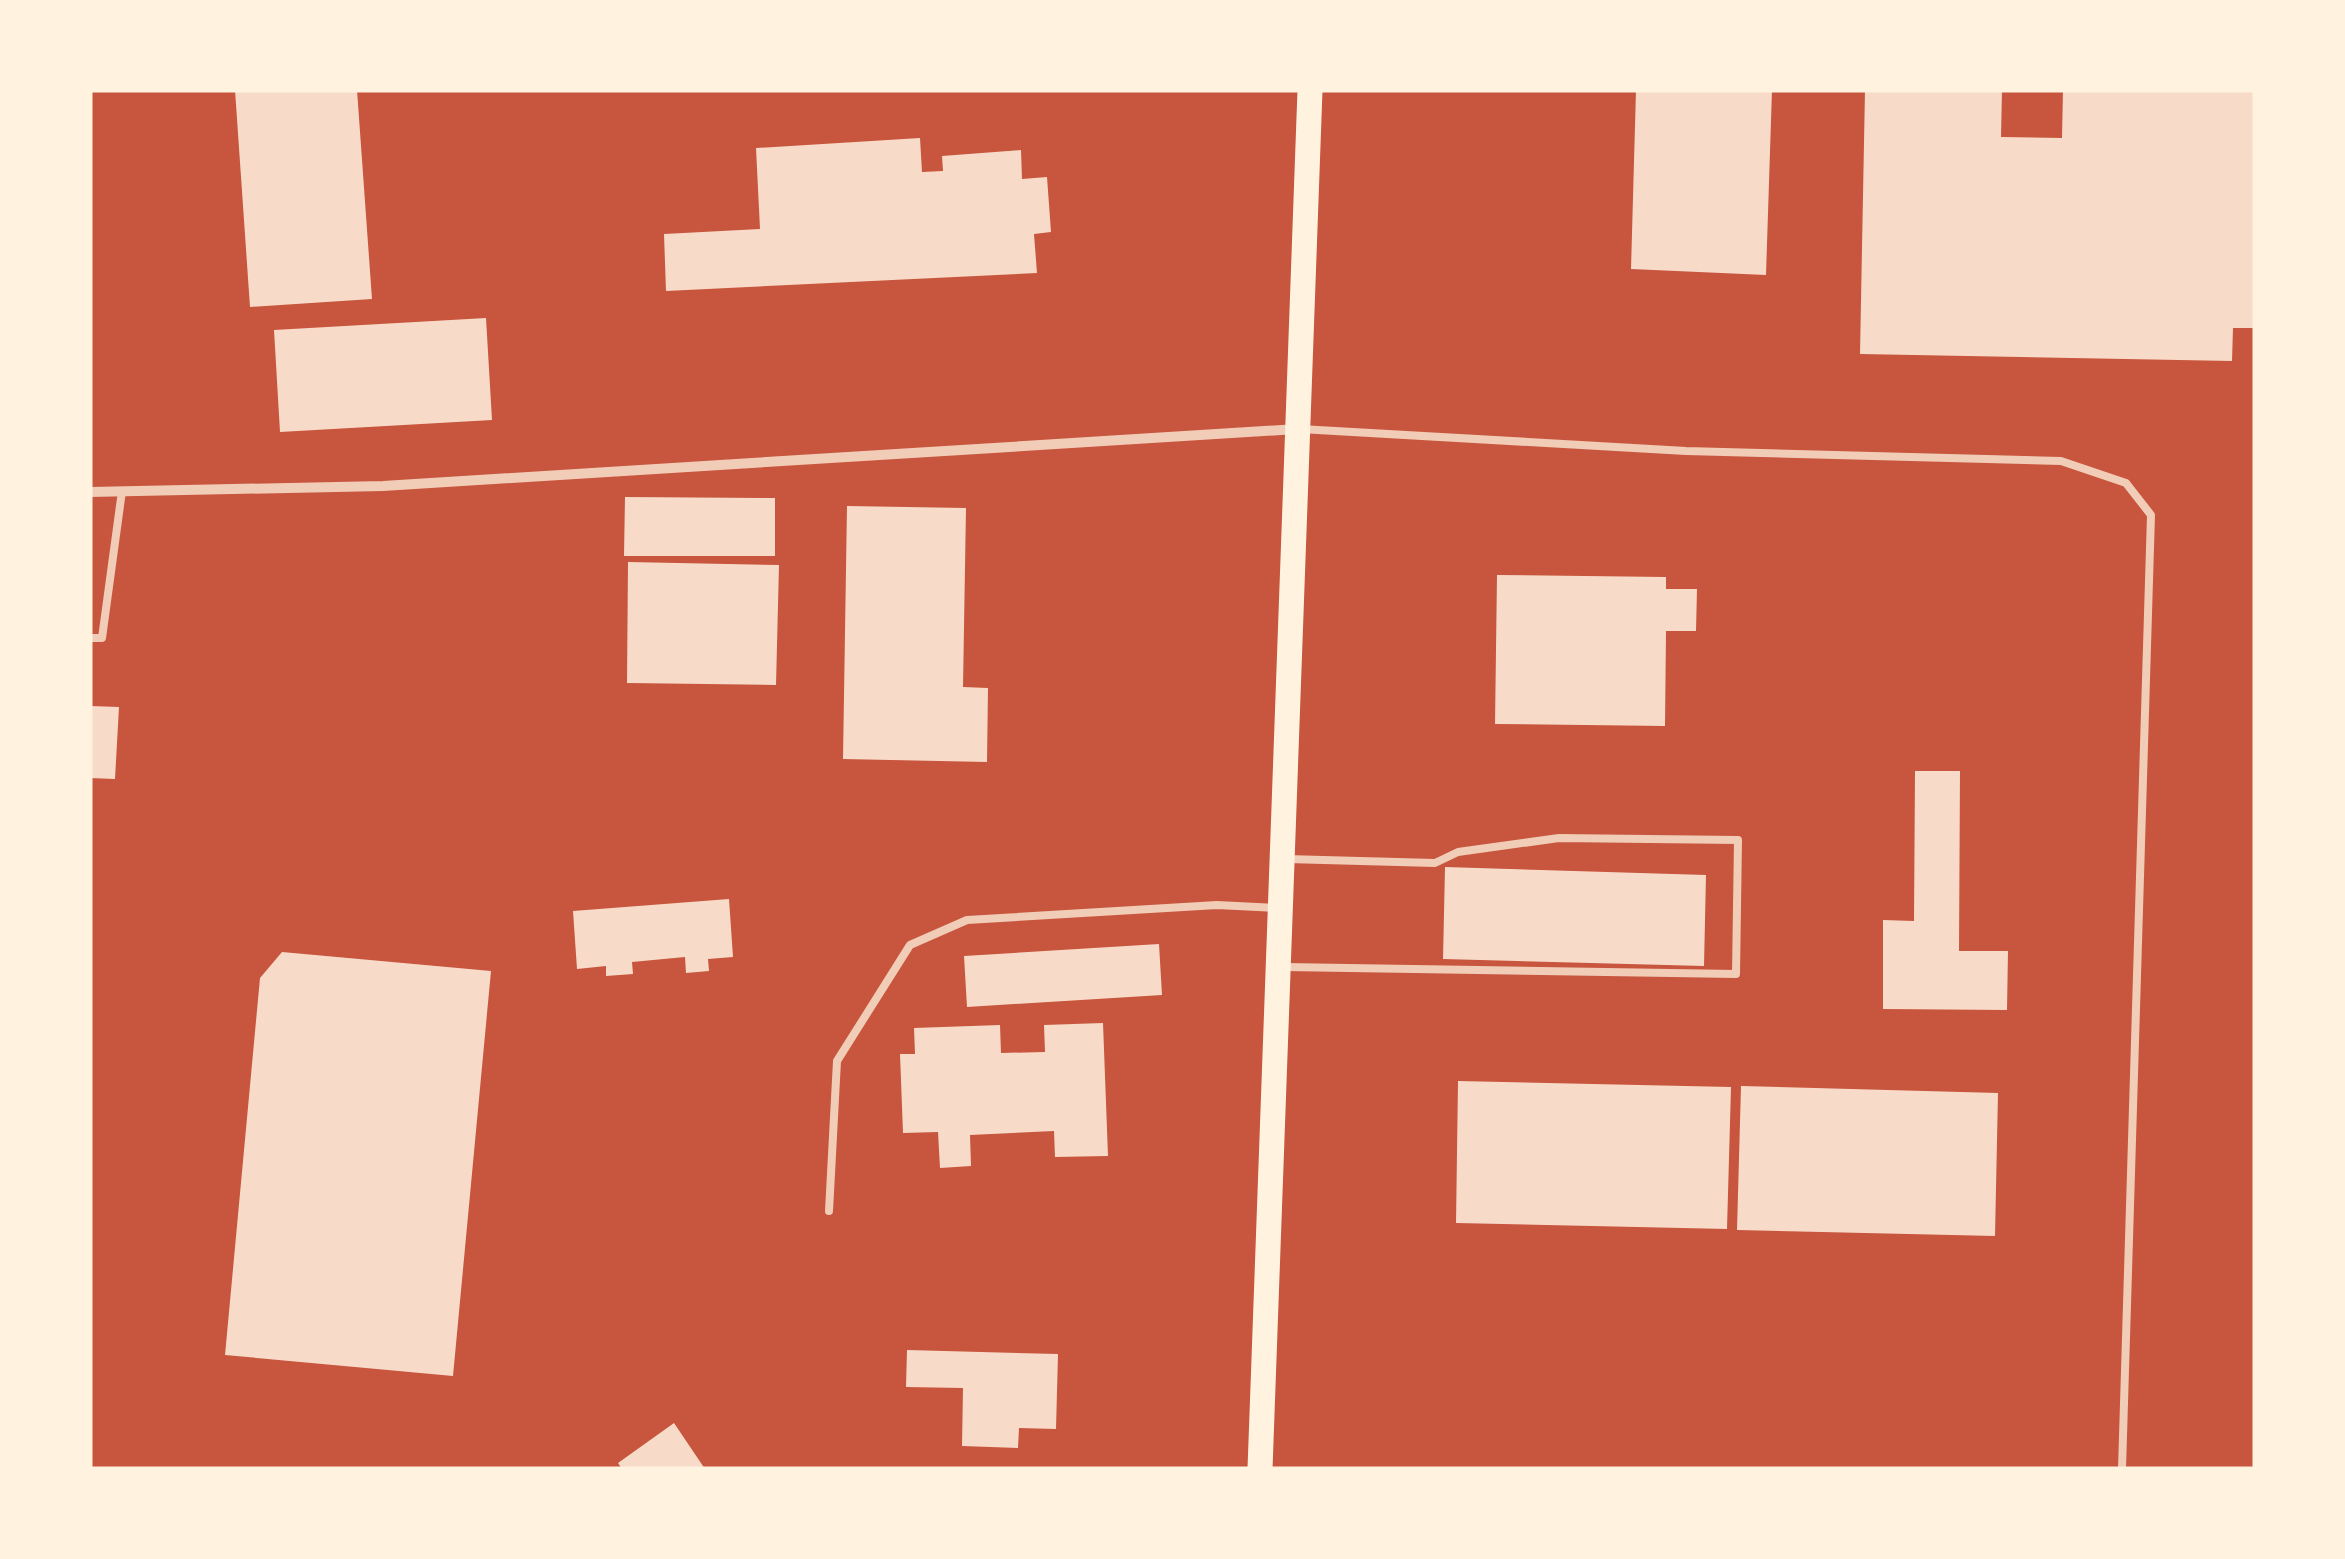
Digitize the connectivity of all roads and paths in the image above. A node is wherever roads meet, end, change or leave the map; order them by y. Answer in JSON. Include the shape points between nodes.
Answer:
{"nodes":[{"id":1,"x":1310,"y":90,"type":"edge"},
{"id":2,"x":1298,"y":429,"type":"junction"},
{"id":3,"x":122,"y":491,"type":"junction"},
{"id":4,"x":90,"y":492,"type":"edge"},
{"id":5,"x":90,"y":638,"type":"edge"},
{"id":6,"x":1283,"y":858,"type":"junction"},
{"id":7,"x":1281,"y":909,"type":"junction"},
{"id":8,"x":1279,"y":967,"type":"junction"},
{"id":9,"x":829,"y":1211,"type":"dead end"},
{"id":10,"x":1260,"y":1469,"type":"edge"},
{"id":11,"x":2122,"y":1469,"type":"edge"}],
"edges":[{"from":1,"to":2,"type":"main road"},
{"from":2,"to":3,"type":"street","via":[[403,485]]},
{"from":2,"to":6,"type":"main road"},
{"from":2,"to":11,"type":"lane","via":[[1686,451],[2062,461],[2126,483],[2152,515]]},
{"from":3,"to":4,"type":"street"},
{"from":3,"to":5,"type":"lane","via":[[102,638]]},
{"from":6,"to":7,"type":"main road"},
{"from":6,"to":8,"type":"lane","via":[[1435,863],[1458,852],[1559,838],[1738,840],[1736,974]]},
{"from":7,"to":8,"type":"main road"},
{"from":7,"to":9,"type":"lane","via":[[1217,905],[967,920],[910,944],[837,1061]]},
{"from":8,"to":10,"type":"main road"}]}
